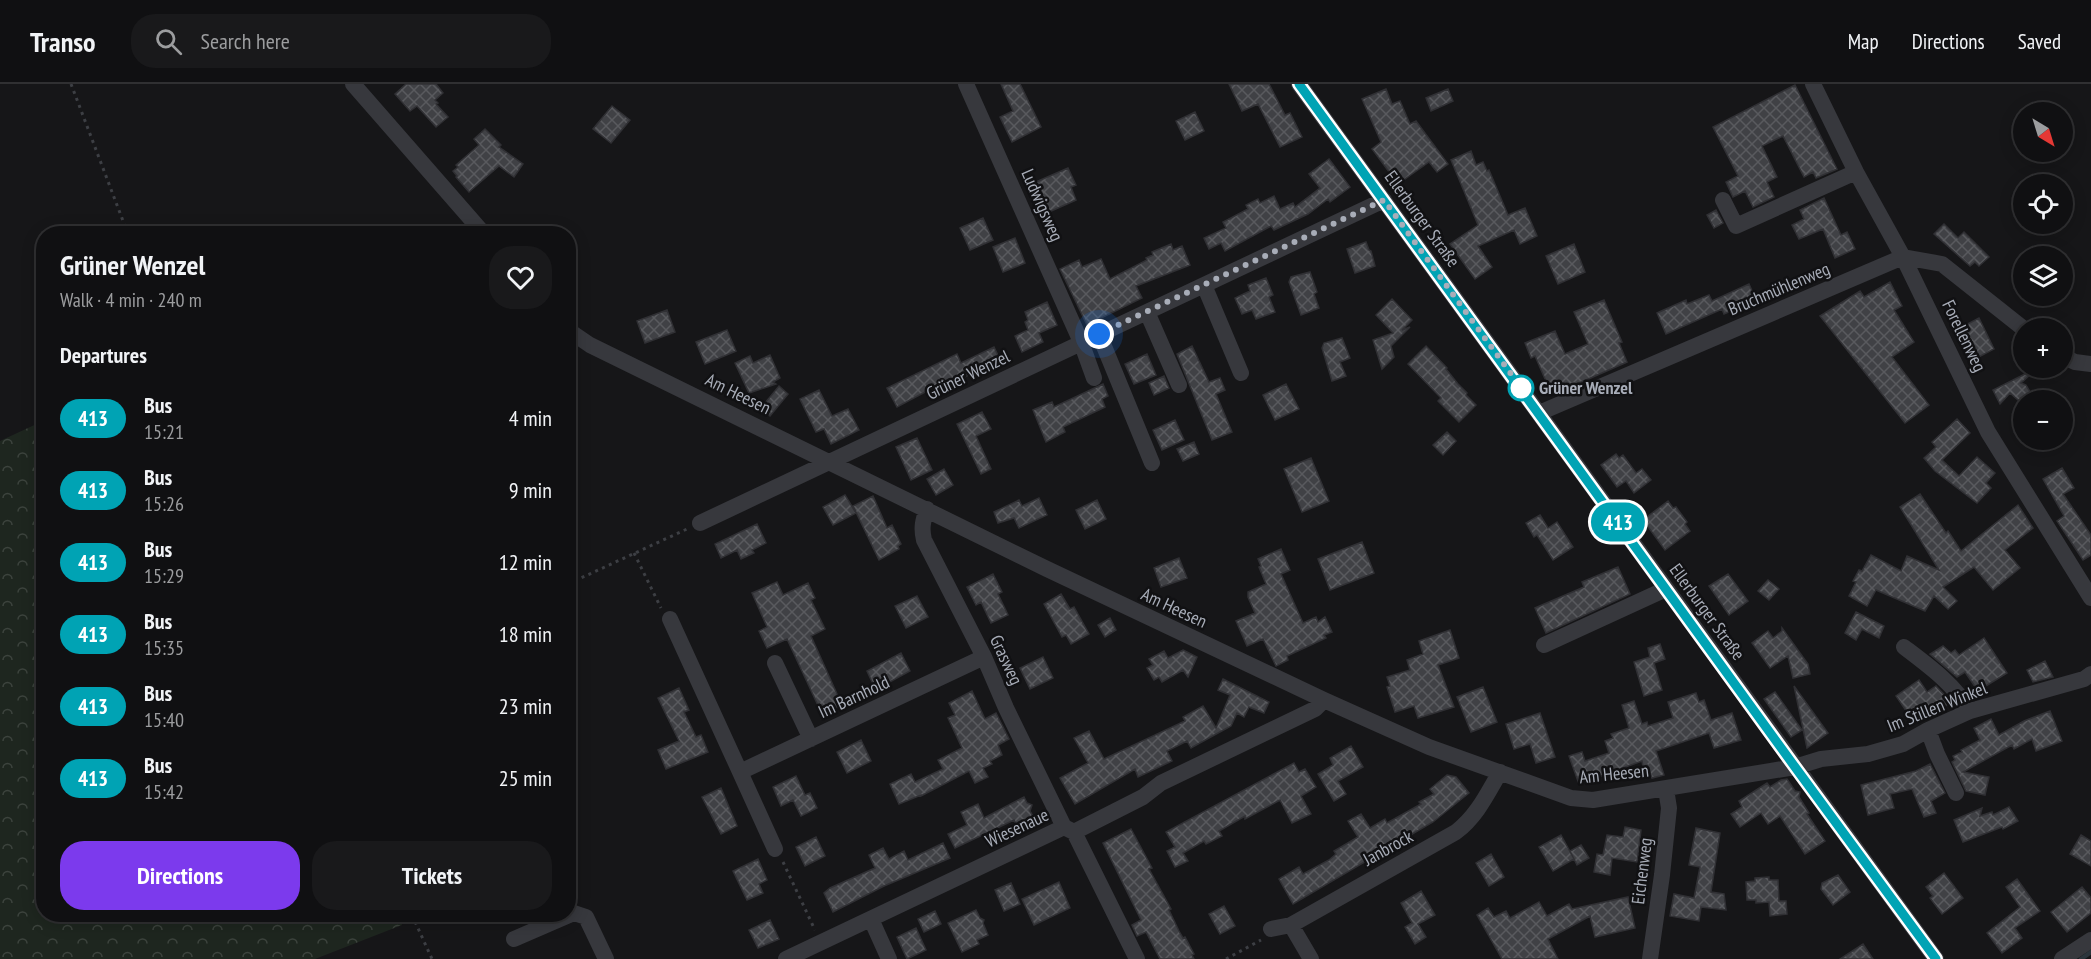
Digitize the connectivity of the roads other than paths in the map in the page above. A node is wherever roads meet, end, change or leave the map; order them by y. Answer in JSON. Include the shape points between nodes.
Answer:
{"nodes":[{"id":1,"x":353,"y":84,"type":"edge"},
{"id":2,"x":966,"y":84,"type":"edge"},
{"id":3,"x":1299,"y":84,"type":"edge"},
{"id":4,"x":1813,"y":84,"type":"edge"},
{"id":5,"x":1856,"y":172,"type":"junction"},
{"id":6,"x":1384,"y":200,"type":"junction"},
{"id":7,"x":1723,"y":200,"type":"dead end"},
{"id":8,"x":477,"y":226,"type":"edge"},
{"id":9,"x":1903,"y":257,"type":"junction"},
{"id":10,"x":1204,"y":285,"type":"junction"},
{"id":11,"x":1147,"y":312,"type":"junction"},
{"id":12,"x":2013,"y":320,"type":"edge"},
{"id":13,"x":1099,"y":334,"type":"junction"},
{"id":14,"x":576,"y":335,"type":"edge"},
{"id":15,"x":1082,"y":342,"type":"junction"},
{"id":16,"x":2073,"y":361,"type":"edge"},
{"id":17,"x":2091,"y":364,"type":"edge"},
{"id":18,"x":1241,"y":373,"type":"dead end"},
{"id":19,"x":1094,"y":378,"type":"dead end"},
{"id":20,"x":1179,"y":385,"type":"dead end"},
{"id":21,"x":1539,"y":413,"type":"junction"},
{"id":22,"x":831,"y":461,"type":"junction"},
{"id":23,"x":1152,"y":463,"type":"dead end"},
{"id":24,"x":927,"y":509,"type":"junction"},
{"id":25,"x":700,"y":523,"type":"road end"},
{"id":26,"x":1666,"y":589,"type":"junction"},
{"id":27,"x":2091,"y":598,"type":"edge"},
{"id":28,"x":670,"y":619,"type":"road end"},
{"id":29,"x":1544,"y":645,"type":"dead end"},
{"id":30,"x":1904,"y":647,"type":"dead end"},
{"id":31,"x":984,"y":657,"type":"junction"},
{"id":32,"x":775,"y":663,"type":"dead end"},
{"id":33,"x":2091,"y":674,"type":"edge"},
{"id":34,"x":1324,"y":700,"type":"junction"},
{"id":35,"x":1970,"y":711,"type":"junction"},
{"id":36,"x":1928,"y":730,"type":"junction"},
{"id":37,"x":811,"y":739,"type":"junction"},
{"id":38,"x":1795,"y":767,"type":"junction"},
{"id":39,"x":741,"y":772,"type":"junction"},
{"id":40,"x":1500,"y":772,"type":"junction"},
{"id":41,"x":1665,"y":789,"type":"junction"},
{"id":42,"x":1956,"y":793,"type":"dead end"},
{"id":43,"x":1069,"y":830,"type":"junction"},
{"id":44,"x":775,"y":849,"type":"road end"},
{"id":45,"x":576,"y":914,"type":"edge"},
{"id":46,"x":871,"y":919,"type":"junction"},
{"id":47,"x":553,"y":922,"type":"edge"},
{"id":48,"x":1291,"y":925,"type":"junction"},
{"id":49,"x":1271,"y":929,"type":"road end"},
{"id":50,"x":514,"y":939,"type":"dead end"},
{"id":51,"x":2091,"y":940,"type":"edge"},
{"id":52,"x":606,"y":959,"type":"edge"},
{"id":53,"x":786,"y":959,"type":"edge"},
{"id":54,"x":888,"y":959,"type":"edge"},
{"id":55,"x":1137,"y":959,"type":"edge"},
{"id":56,"x":1311,"y":959,"type":"edge"},
{"id":57,"x":1650,"y":959,"type":"edge"},
{"id":58,"x":1936,"y":959,"type":"edge"},
{"id":59,"x":2062,"y":959,"type":"edge"}],
"edges":[{"from":1,"to":8,"type":"street"},
{"from":2,"to":15,"type":"street","name":"Ludwigsweg"},
{"from":3,"to":6,"type":"street","name":"Ellerburger Straße"},
{"from":4,"to":5,"type":"street","name":"Forellenweg"},
{"from":5,"to":7,"type":"street","via":[[1736,226]]},
{"from":5,"to":9,"type":"street","name":"Forellenweg"},
{"from":6,"to":10,"type":"street","name":"Grüner Wenzel"},
{"from":6,"to":21,"type":"street","name":"Ellerburger Straße"},
{"from":9,"to":12,"type":"street","via":[[1942,264]]},
{"from":9,"to":21,"type":"street","name":"Bruchmühlenweg"},
{"from":9,"to":27,"type":"street","name":"Forellenweg","via":[[1988,432]]},
{"from":10,"to":11,"type":"street","name":"Grüner Wenzel"},
{"from":10,"to":18,"type":"street"},
{"from":11,"to":13,"type":"street","name":"Grüner Wenzel"},
{"from":11,"to":20,"type":"street"},
{"from":13,"to":15,"type":"street","name":"Grüner Wenzel"},
{"from":13,"to":23,"type":"street"},
{"from":14,"to":22,"type":"street","name":"Am Heesen"},
{"from":15,"to":19,"type":"street","name":"Ludwigsweg"},
{"from":15,"to":22,"type":"street","name":"Grüner Wenzel"},
{"from":16,"to":17,"type":"street"},
{"from":21,"to":26,"type":"street","name":"Ellerburger Straße"},
{"from":22,"to":24,"type":"street","name":"Am Heesen"},
{"from":22,"to":25,"type":"street","name":"Grüner Wenzel"},
{"from":24,"to":31,"type":"street","name":"Grasweg","via":[[924,540]]},
{"from":24,"to":34,"type":"street","name":"Am Heesen"},
{"from":26,"to":29,"type":"street"},
{"from":26,"to":38,"type":"street","name":"Ellerburger Straße"},
{"from":28,"to":39,"type":"street"},
{"from":30,"to":35,"type":"street","via":[[1942,676]]},
{"from":31,"to":37,"type":"street","name":"Im Barnhold"},
{"from":31,"to":43,"type":"street","name":"Grasweg"},
{"from":32,"to":37,"type":"street"},
{"from":33,"to":35,"type":"street","name":"Im Stillen Winkel"},
{"from":34,"to":40,"type":"street","name":"Am Heesen","via":[[1429,747]]},
{"from":34,"to":43,"type":"street","name":"Wiesenaue","via":[[1315,709],[1161,783],[1143,797]]},
{"from":35,"to":36,"type":"street","name":"Im Stillen Winkel"},
{"from":36,"to":38,"type":"street","name":"Im Stillen Winkel","via":[[1903,744],[1868,754],[1821,759]]},
{"from":36,"to":42,"type":"street"},
{"from":37,"to":39,"type":"street","name":"Im Barnhold"},
{"from":38,"to":41,"type":"street","name":"Am Heesen"},
{"from":38,"to":58,"type":"street","name":"Ellerburger Straße"},
{"from":39,"to":44,"type":"street"},
{"from":40,"to":41,"type":"street","name":"Am Heesen","via":[[1581,800]]},
{"from":40,"to":48,"type":"street","name":"Janbrock","via":[[1477,812],[1456,832]]},
{"from":41,"to":57,"type":"street","name":"Eichenweg","via":[[1669,808]]},
{"from":43,"to":46,"type":"street","name":"Wiesenaue"},
{"from":43,"to":55,"type":"street","name":"Grasweg"},
{"from":45,"to":52,"type":"street","via":[[586,917]]},
{"from":46,"to":53,"type":"street","name":"Wiesenaue"},
{"from":46,"to":54,"type":"street"},
{"from":47,"to":50,"type":"street"},
{"from":48,"to":49,"type":"street","name":"Janbrock"},
{"from":48,"to":56,"type":"street"},
{"from":51,"to":59,"type":"street"}]}
